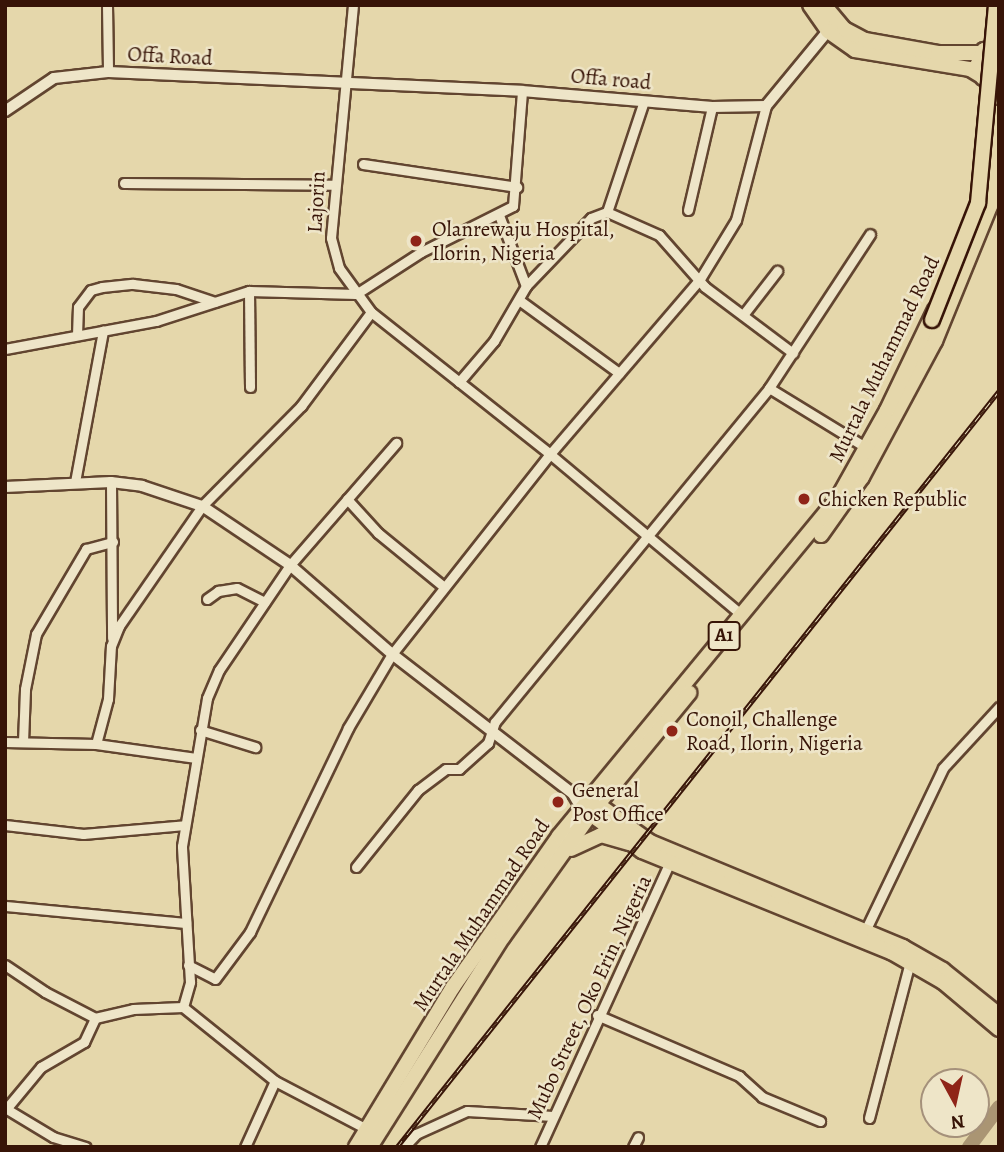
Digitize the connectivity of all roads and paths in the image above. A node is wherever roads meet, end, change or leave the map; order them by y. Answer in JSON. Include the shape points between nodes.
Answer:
{"nodes":[{"id":1,"x":107,"y":5,"type":"edge"},
{"id":2,"x":353,"y":5,"type":"edge"},
{"id":3,"x":810,"y":5,"type":"edge"},
{"id":4,"x":824,"y":5,"type":"edge"},
{"id":5,"x":994,"y":5,"type":"edge"},
{"id":6,"x":832,"y":26,"type":"junction"},
{"id":7,"x":999,"y":30,"type":"edge"},
{"id":8,"x":999,"y":46,"type":"edge"},
{"id":9,"x":982,"y":52,"type":"junction"},
{"id":10,"x":108,"y":72,"type":"junction"},
{"id":11,"x":988,"y":80,"type":"edge"},
{"id":12,"x":344,"y":82,"type":"junction"},
{"id":13,"x":522,"y":91,"type":"junction"},
{"id":14,"x":643,"y":102,"type":"junction"},
{"id":15,"x":766,"y":106,"type":"junction"},
{"id":16,"x":712,"y":107,"type":"junction"},
{"id":17,"x":5,"y":111,"type":"edge"},
{"id":18,"x":999,"y":113,"type":"edge"},
{"id":19,"x":363,"y":164,"type":"dead end"},
{"id":20,"x":124,"y":183,"type":"dead end"},
{"id":21,"x":333,"y":185,"type":"junction"},
{"id":22,"x":517,"y":187,"type":"junction"},
{"id":23,"x":688,"y":210,"type":"dead end"},
{"id":24,"x":607,"y":212,"type":"junction"},
{"id":25,"x":499,"y":215,"type":"junction"},
{"id":26,"x":870,"y":233,"type":"dead end"},
{"id":27,"x":777,"y":271,"type":"dead end"},
{"id":28,"x":700,"y":279,"type":"junction"},
{"id":29,"x":526,"y":286,"type":"junction"},
{"id":30,"x":249,"y":291,"type":"junction"},
{"id":31,"x":356,"y":294,"type":"junction"},
{"id":32,"x":519,"y":300,"type":"junction"},
{"id":33,"x":215,"y":302,"type":"junction"},
{"id":34,"x":371,"y":312,"type":"junction"},
{"id":35,"x":743,"y":315,"type":"junction"},
{"id":36,"x":934,"y":321,"type":"junction"},
{"id":37,"x":103,"y":331,"type":"junction"},
{"id":38,"x":77,"y":335,"type":"junction"},
{"id":39,"x":5,"y":349,"type":"edge"},
{"id":40,"x":793,"y":353,"type":"junction"},
{"id":41,"x":619,"y":373,"type":"junction"},
{"id":42,"x":459,"y":382,"type":"junction"},
{"id":43,"x":250,"y":387,"type":"dead end"},
{"id":44,"x":769,"y":388,"type":"junction"},
{"id":45,"x":892,"y":413,"type":"junction"},
{"id":46,"x":396,"y":443,"type":"dead end"},
{"id":47,"x":867,"y":448,"type":"junction"},
{"id":48,"x":550,"y":454,"type":"junction"},
{"id":49,"x":75,"y":482,"type":"junction"},
{"id":50,"x":111,"y":482,"type":"junction"},
{"id":51,"x":5,"y":487,"type":"edge"},
{"id":52,"x":347,"y":499,"type":"junction"},
{"id":53,"x":202,"y":506,"type":"junction"},
{"id":54,"x":648,"y":537,"type":"junction"},
{"id":55,"x":113,"y":542,"type":"junction"},
{"id":56,"x":290,"y":565,"type":"junction"},
{"id":57,"x":444,"y":587,"type":"junction"},
{"id":58,"x":207,"y":599,"type":"dead end"},
{"id":59,"x":265,"y":602,"type":"junction"},
{"id":60,"x":742,"y":615,"type":"junction"},
{"id":61,"x":111,"y":646,"type":"junction"},
{"id":62,"x":392,"y":654,"type":"junction"},
{"id":63,"x":999,"y":707,"type":"edge"},
{"id":64,"x":200,"y":730,"type":"junction"},
{"id":65,"x":494,"y":733,"type":"junction"},
{"id":66,"x":5,"y":742,"type":"edge"},
{"id":67,"x":23,"y":742,"type":"junction"},
{"id":68,"x":96,"y":744,"type":"junction"},
{"id":69,"x":255,"y":747,"type":"dead end"},
{"id":70,"x":196,"y":758,"type":"junction"},
{"id":71,"x":586,"y":804,"type":"junction"},
{"id":72,"x":5,"y":824,"type":"edge"},
{"id":73,"x":185,"y":824,"type":"junction"},
{"id":74,"x":629,"y":843,"type":"junction"},
{"id":75,"x":557,"y":861,"type":"junction"},
{"id":76,"x":670,"y":862,"type":"junction"},
{"id":77,"x":356,"y":867,"type":"dead end"},
{"id":78,"x":5,"y":906,"type":"edge"},
{"id":79,"x":186,"y":923,"type":"junction"},
{"id":80,"x":866,"y":929,"type":"junction"},
{"id":81,"x":910,"y":961,"type":"junction"},
{"id":82,"x":5,"y":965,"type":"edge"},
{"id":83,"x":188,"y":965,"type":"junction"},
{"id":84,"x":183,"y":1007,"type":"junction"},
{"id":85,"x":597,"y":1015,"type":"junction"},
{"id":86,"x":999,"y":1015,"type":"edge"},
{"id":87,"x":95,"y":1018,"type":"junction"},
{"id":88,"x":999,"y":1028,"type":"edge"},
{"id":89,"x":275,"y":1081,"type":"junction"},
{"id":90,"x":6,"y":1109,"type":"edge"},
{"id":91,"x":553,"y":1115,"type":"junction"},
{"id":92,"x":869,"y":1118,"type":"dead end"},
{"id":93,"x":820,"y":1121,"type":"dead end"},
{"id":94,"x":367,"y":1129,"type":"junction"},
{"id":95,"x":638,"y":1137,"type":"dead end"},
{"id":96,"x":86,"y":1147,"type":"edge"},
{"id":97,"x":245,"y":1147,"type":"edge"},
{"id":98,"x":356,"y":1147,"type":"edge"},
{"id":99,"x":370,"y":1147,"type":"edge"},
{"id":100,"x":404,"y":1147,"type":"edge"},
{"id":101,"x":540,"y":1147,"type":"edge"},
{"id":102,"x":633,"y":1147,"type":"edge"}],
"edges":[{"from":1,"to":10,"type":"street"},
{"from":2,"to":12,"type":"street","name":"Lajorin"},
{"from":3,"to":6,"type":"main road"},
{"from":4,"to":6,"type":"main road"},
{"from":5,"to":9,"type":"main road","name":"Murtala Muhammad Road","via":[[990,39]]},
{"from":5,"to":36,"type":"main road","name":"Murtala Muhammad Road","bridge":true,"via":[[978,203]]},
{"from":6,"to":9,"type":"main road","via":[[877,43]]},
{"from":6,"to":11,"type":"main road","via":[[855,50],[970,69]]},
{"from":6,"to":15,"type":"street"},
{"from":7,"to":36,"type":"main road","name":"Murtala Muhammad Road","bridge":true,"via":[[986,187]]},
{"from":8,"to":9,"type":"main road"},
{"from":9,"to":11,"type":"main road","number":"A1"},
{"from":10,"to":12,"type":"street","name":"Offa Road"},
{"from":10,"to":17,"type":"street","name":"Offa Road","via":[[54,78]]},
{"from":11,"to":45,"type":"main road","name":"Murtala Muhammad Road","number":"A1","via":[[981,199]]},
{"from":12,"to":13,"type":"street","name":"Offa road"},
{"from":12,"to":21,"type":"street","name":"Lajorin"},
{"from":13,"to":14,"type":"street","name":"Offa road"},
{"from":13,"to":22,"type":"street"},
{"from":14,"to":16,"type":"street","name":"Offa road"},
{"from":14,"to":24,"type":"street"},
{"from":15,"to":16,"type":"street","name":"Offa road"},
{"from":15,"to":28,"type":"street","via":[[736,220]]},
{"from":16,"to":23,"type":"street"},
{"from":18,"to":45,"type":"main road","name":"Murtala Muhammad Road","number":"A1","via":[[990,206],[935,341]]},
{"from":19,"to":22,"type":"street"},
{"from":20,"to":21,"type":"street"},
{"from":21,"to":31,"type":"street","name":"Lajorin","via":[[332,250]]},
{"from":22,"to":25,"type":"street","via":[[513,206]]},
{"from":24,"to":28,"type":"street","via":[[659,235]]},
{"from":24,"to":29,"type":"street","via":[[591,218]]},
{"from":25,"to":29,"type":"street"},
{"from":25,"to":31,"type":"street","via":[[421,252]]},
{"from":26,"to":40,"type":"street"},
{"from":27,"to":35,"type":"street"},
{"from":28,"to":35,"type":"street"},
{"from":28,"to":41,"type":"street"},
{"from":29,"to":32,"type":"street"},
{"from":30,"to":31,"type":"street"},
{"from":30,"to":33,"type":"street"},
{"from":30,"to":43,"type":"street"},
{"from":31,"to":34,"type":"street","name":"Lajorin"},
{"from":32,"to":41,"type":"street"},
{"from":32,"to":42,"type":"street","via":[[489,348]]},
{"from":33,"to":37,"type":"street","via":[[183,314]]},
{"from":33,"to":38,"type":"street","via":[[176,289],[133,284],[102,287],[90,290],[78,307]]},
{"from":34,"to":42,"type":"street","name":"Lajorin"},
{"from":34,"to":53,"type":"street","via":[[301,406]]},
{"from":35,"to":40,"type":"street"},
{"from":36,"to":45,"type":"main road"},
{"from":37,"to":38,"type":"street"},
{"from":37,"to":49,"type":"street"},
{"from":38,"to":39,"type":"street"},
{"from":40,"to":44,"type":"street"},
{"from":41,"to":48,"type":"street"},
{"from":42,"to":48,"type":"street","name":"Lajorin"},
{"from":44,"to":47,"type":"street"},
{"from":44,"to":54,"type":"street"},
{"from":45,"to":47,"type":"main road","name":"Murtala Muhammad Road","number":"A1"},
{"from":45,"to":71,"type":"main road","name":"Murtala Muhammad Road","number":"A1","via":[[834,520]]},
{"from":46,"to":52,"type":"street"},
{"from":47,"to":60,"type":"main road","name":"Murtala Muhammad Road","number":"A1","via":[[839,496]]},
{"from":48,"to":54,"type":"street","name":"Lajorin"},
{"from":48,"to":57,"type":"street"},
{"from":49,"to":50,"type":"street"},
{"from":49,"to":51,"type":"street"},
{"from":50,"to":53,"type":"street","via":[[142,486]]},
{"from":50,"to":55,"type":"street"},
{"from":52,"to":56,"type":"street"},
{"from":52,"to":57,"type":"street","via":[[378,533]]},
{"from":53,"to":56,"type":"street"},
{"from":53,"to":61,"type":"street","via":[[119,626]]},
{"from":54,"to":60,"type":"street","name":"Lajorin"},
{"from":54,"to":65,"type":"street","via":[[495,722]]},
{"from":55,"to":61,"type":"street"},
{"from":55,"to":67,"type":"street","via":[[86,549],[36,634],[25,689]]},
{"from":56,"to":59,"type":"street"},
{"from":56,"to":62,"type":"street"},
{"from":57,"to":62,"type":"street"},
{"from":58,"to":59,"type":"street","via":[[218,591],[237,588]]},
{"from":59,"to":64,"type":"street","via":[[219,670]]},
{"from":60,"to":71,"type":"main road","name":"Murtala Muhammad Road","number":"A1"},
{"from":61,"to":68,"type":"street","via":[[108,699]]},
{"from":62,"to":65,"type":"street"},
{"from":62,"to":83,"type":"street","via":[[348,728],[250,932],[215,979]]},
{"from":63,"to":80,"type":"street","via":[[943,768]]},
{"from":64,"to":69,"type":"street"},
{"from":64,"to":70,"type":"street"},
{"from":65,"to":71,"type":"street"},
{"from":65,"to":77,"type":"street","via":[[459,769],[446,769],[418,790]]},
{"from":66,"to":67,"type":"street"},
{"from":67,"to":68,"type":"street"},
{"from":68,"to":70,"type":"street"},
{"from":70,"to":73,"type":"street"},
{"from":71,"to":74,"type":"main road"},
{"from":71,"to":75,"type":"main road","name":"Murtala Muhammad Road","number":"A1"},
{"from":71,"to":80,"type":"main road","via":[[659,846]]},
{"from":71,"to":94,"type":"main road","name":"Murtala Muhammad Road","number":"A1","via":[[453,987]]},
{"from":72,"to":73,"type":"street","via":[[83,834]]},
{"from":73,"to":79,"type":"street"},
{"from":74,"to":75,"type":"main road","via":[[593,836],[578,842]]},
{"from":74,"to":76,"type":"main road"},
{"from":75,"to":99,"type":"main road","name":"Murtala Muhammad Road","number":"A1","via":[[467,990]]},
{"from":76,"to":81,"type":"main road"},
{"from":76,"to":85,"type":"street","name":"Mubo Street, Oko Erin, Nigeria"},
{"from":78,"to":79,"type":"street"},
{"from":79,"to":83,"type":"street"},
{"from":80,"to":86,"type":"main road","via":[[943,970]]},
{"from":81,"to":88,"type":"main road"},
{"from":81,"to":92,"type":"street"},
{"from":82,"to":87,"type":"street"},
{"from":83,"to":84,"type":"street","via":[[190,982]]},
{"from":84,"to":87,"type":"street","via":[[133,1009]]},
{"from":84,"to":89,"type":"street"},
{"from":85,"to":91,"type":"street","name":"Mubo Street, Oko Erin, Nigeria"},
{"from":85,"to":93,"type":"street","via":[[739,1076],[762,1097]]},
{"from":87,"to":90,"type":"street","via":[[84,1042],[41,1067]]},
{"from":89,"to":94,"type":"street"},
{"from":89,"to":97,"type":"street"},
{"from":90,"to":96,"type":"street","via":[[53,1137]]},
{"from":91,"to":100,"type":"street","via":[[467,1111],[416,1134]]},
{"from":91,"to":101,"type":"street","name":"Mubo Street, Oko Erin, Nigeria"},
{"from":94,"to":98,"type":"main road","name":"Murtala Muhammad Road","number":"A1"},
{"from":95,"to":102,"type":"street"}]}
